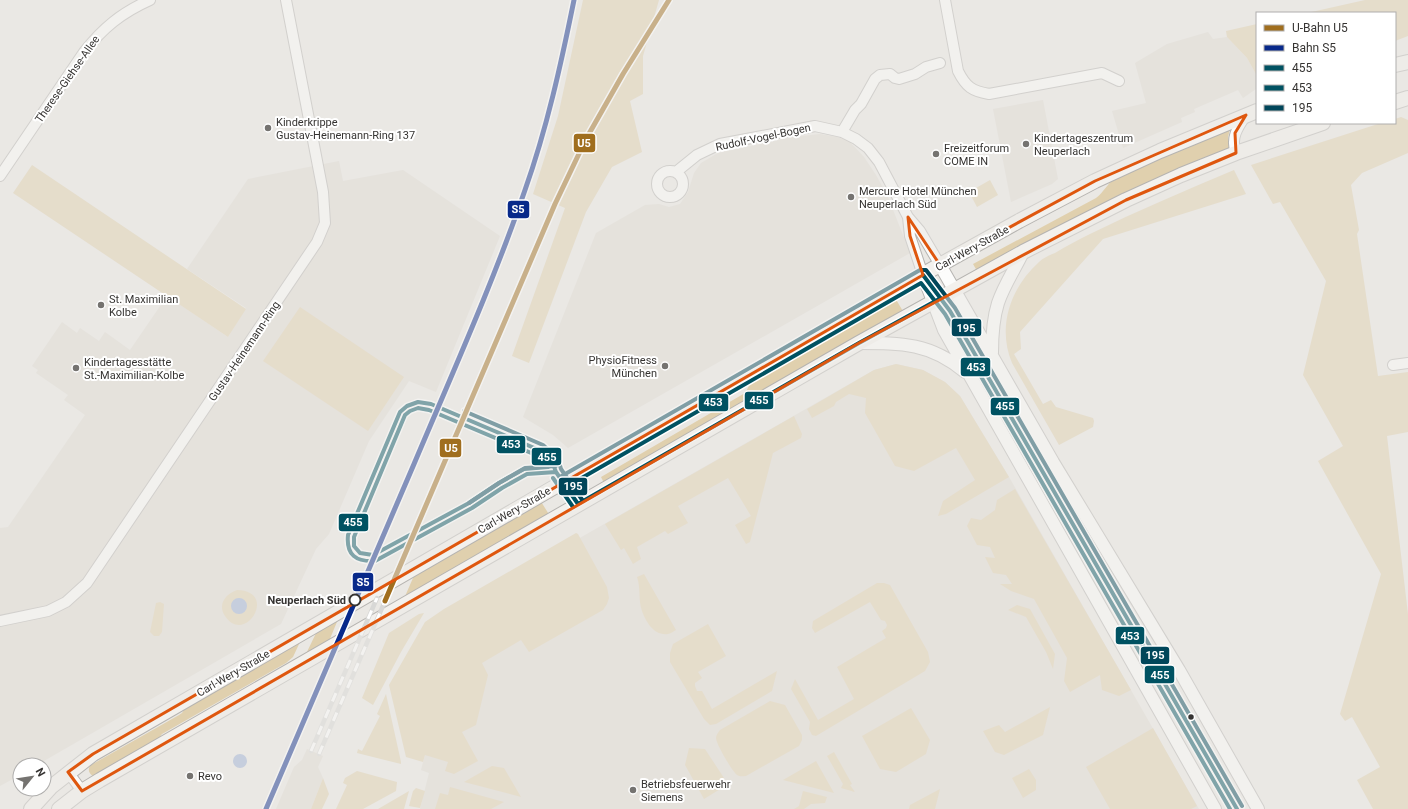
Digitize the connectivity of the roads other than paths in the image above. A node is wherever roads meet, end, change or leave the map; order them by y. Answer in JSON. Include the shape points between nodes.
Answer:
{"nodes":[{"id":1,"x":150,"y":0,"type":"edge"},
{"id":2,"x":286,"y":0,"type":"edge"},
{"id":3,"x":945,"y":0,"type":"edge"},
{"id":4,"x":1408,"y":62,"type":"edge"},
{"id":5,"x":940,"y":63,"type":"dead end"},
{"id":6,"x":1396,"y":65,"type":"edge"},
{"id":7,"x":1119,"y":81,"type":"dead end"},
{"id":8,"x":1408,"y":98,"type":"edge"},
{"id":9,"x":1396,"y":102,"type":"edge"},
{"id":10,"x":1252,"y":113,"type":"edge"},
{"id":11,"x":1320,"y":124,"type":"edge"},
{"id":12,"x":842,"y":132,"type":"junction"},
{"id":13,"x":1236,"y":153,"type":"junction"},
{"id":14,"x":676,"y":172,"type":"dead end"},
{"id":15,"x":0,"y":176,"type":"edge"},
{"id":16,"x":908,"y":217,"type":"junction"},
{"id":17,"x":1023,"y":252,"type":"junction"},
{"id":18,"x":940,"y":265,"type":"junction"},
{"id":19,"x":923,"y":275,"type":"junction"},
{"id":20,"x":955,"y":290,"type":"junction"},
{"id":21,"x":933,"y":303,"type":"junction"},
{"id":22,"x":859,"y":343,"type":"junction"},
{"id":23,"x":992,"y":353,"type":"junction"},
{"id":24,"x":1408,"y":363,"type":"edge"},
{"id":25,"x":1393,"y":365,"type":"dead end"},
{"id":26,"x":971,"y":377,"type":"junction"},
{"id":27,"x":0,"y":621,"type":"edge"},
{"id":28,"x":68,"y":772,"type":"junction"},
{"id":29,"x":82,"y":791,"type":"junction"},
{"id":30,"x":31,"y":809,"type":"edge"},
{"id":31,"x":59,"y":809,"type":"edge"},
{"id":32,"x":1215,"y":809,"type":"edge"},
{"id":33,"x":1258,"y":809,"type":"edge"}],
"edges":[{"from":1,"to":15,"type":"street","name":"Therese-Giehse-Allee","via":[[109,24],[97,36]]},
{"from":2,"to":27,"type":"street","name":"Gustav-Heinemann-Ring","via":[[323,192],[325,223],[317,242],[87,583],[66,602],[48,611]]},
{"from":3,"to":7,"type":"street","via":[[958,71],[962,81],[977,92],[989,94],[1102,73]]},
{"from":4,"to":6,"type":"main road"},
{"from":5,"to":12,"type":"street","via":[[899,79],[890,74],[880,76]]},
{"from":8,"to":9,"type":"main road"},
{"from":10,"to":13,"type":"street","name":"Carl-Wery-Straße","via":[[1234,133]]},
{"from":10,"to":18,"type":"main road","name":"Carl-Wery-Straße","via":[[1095,181]]},
{"from":11,"to":13,"type":"main road"},
{"from":12,"to":14,"type":"street","name":"Rudolf-Vogel-Bogen","via":[[815,126],[720,144],[697,155]]},
{"from":12,"to":16,"type":"street","name":"Rudolf-Vogel-Bogen","via":[[856,139],[879,162]]},
{"from":13,"to":17,"type":"main road","via":[[1126,200]]},
{"from":16,"to":18,"type":"street","name":"Rudolf-Vogel-Bogen","via":[[920,231]]},
{"from":16,"to":19,"type":"street","name":"Rudolf-Vogel-Bogen","via":[[910,236]]},
{"from":17,"to":20,"type":"main road"},
{"from":17,"to":23,"type":"street","via":[[998,304],[994,319]]},
{"from":18,"to":19,"type":"main road","name":"Carl-Wery-Straße"},
{"from":18,"to":20,"type":"street"},
{"from":19,"to":21,"type":"street"},
{"from":19,"to":28,"type":"main road","name":"Carl-Wery-Straße","via":[[93,754]]},
{"from":20,"to":21,"type":"main road"},
{"from":20,"to":23,"type":"street"},
{"from":21,"to":22,"type":"main road"},
{"from":21,"to":26,"type":"street","via":[[944,330]]},
{"from":22,"to":26,"type":"street","via":[[897,344],[929,349],[953,361]]},
{"from":22,"to":29,"type":"main road"},
{"from":23,"to":33,"type":"street","via":[[1053,462]]},
{"from":24,"to":25,"type":"street"},
{"from":26,"to":32,"type":"street"},
{"from":28,"to":29,"type":"street"},
{"from":28,"to":30,"type":"main road","name":"Carl-Wery-Straße","via":[[51,786]]},
{"from":29,"to":31,"type":"main road"}]}
